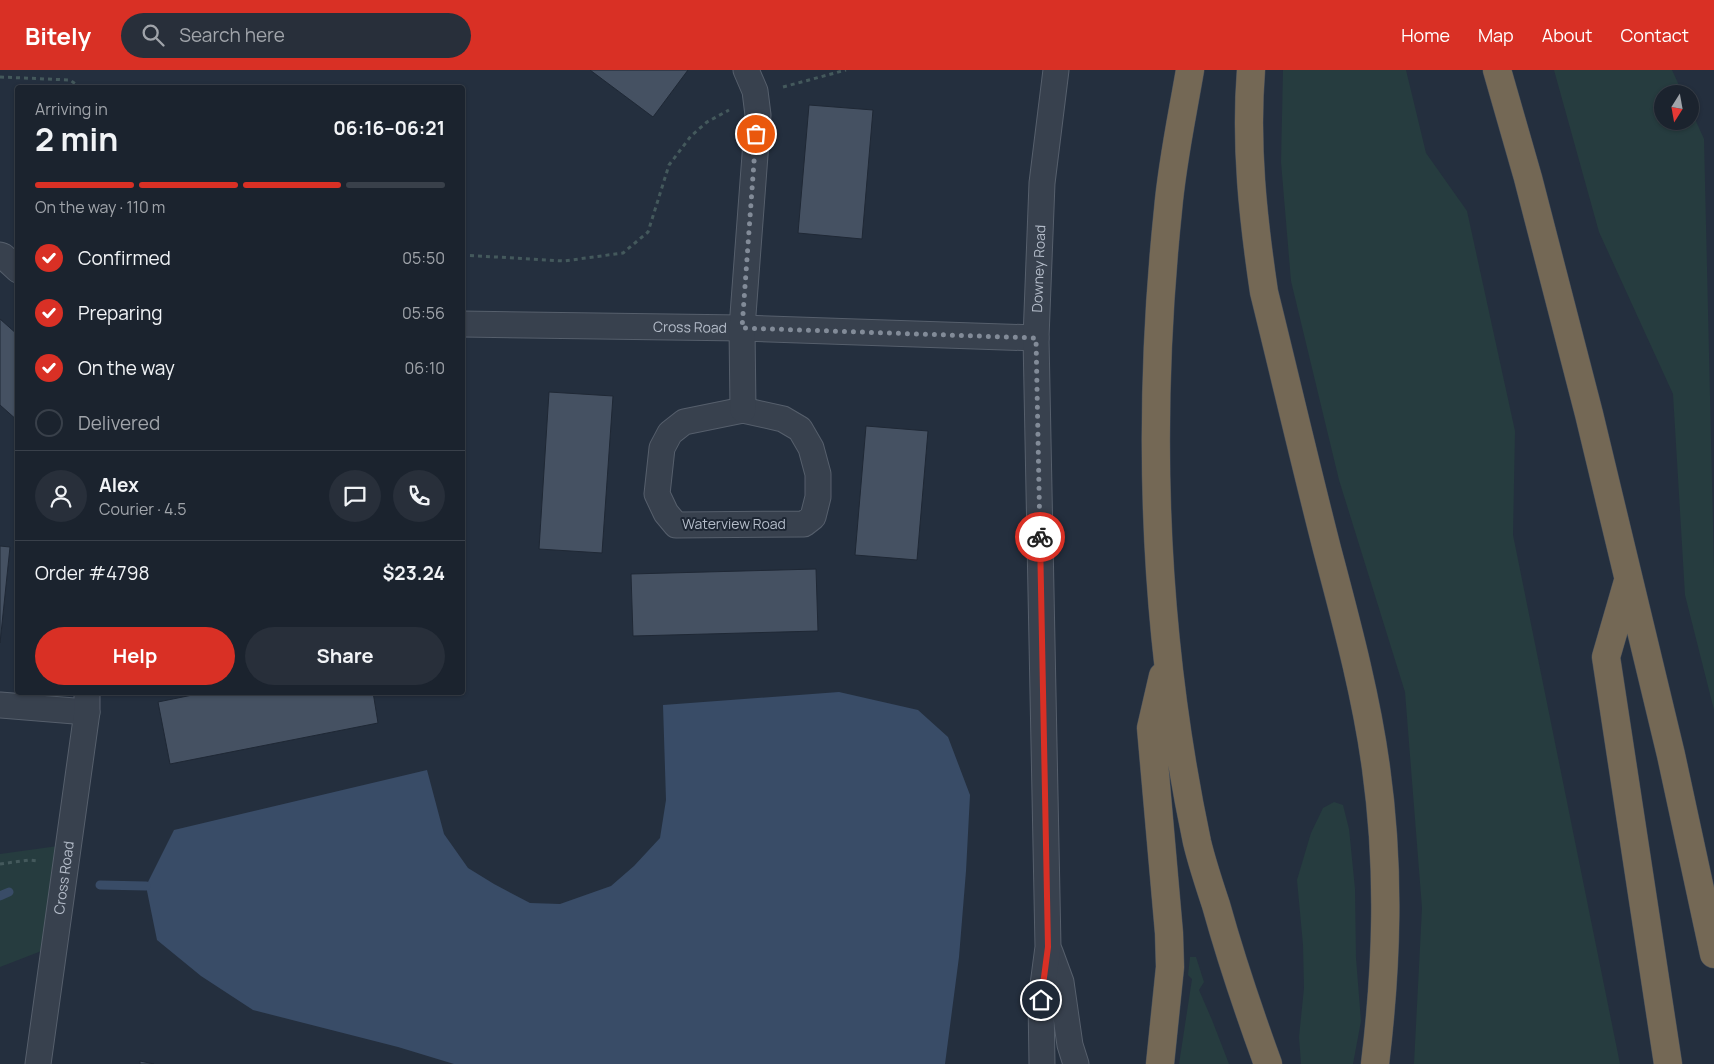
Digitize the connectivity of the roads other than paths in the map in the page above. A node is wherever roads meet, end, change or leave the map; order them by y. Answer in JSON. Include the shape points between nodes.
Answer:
{"nodes":[{"id":1,"x":746,"y":70,"type":"edge"},
{"id":2,"x":1056,"y":70,"type":"edge"},
{"id":3,"x":1190,"y":70,"type":"edge"},
{"id":4,"x":1251,"y":70,"type":"edge"},
{"id":5,"x":1496,"y":70,"type":"edge"},
{"id":6,"x":0,"y":255,"type":"edge"},
{"id":7,"x":15,"y":267,"type":"edge"},
{"id":8,"x":465,"y":324,"type":"edge"},
{"id":9,"x":742,"y":328,"type":"junction"},
{"id":10,"x":1036,"y":338,"type":"junction"},
{"id":11,"x":743,"y":410,"type":"junction"},
{"id":12,"x":1628,"y":579,"type":"junction"},
{"id":13,"x":1167,"y":659,"type":"junction"},
{"id":14,"x":87,"y":702,"type":"edge"},
{"id":15,"x":0,"y":706,"type":"edge"},
{"id":16,"x":1048,"y":947,"type":"junction"},
{"id":17,"x":1714,"y":954,"type":"edge"},
{"id":18,"x":38,"y":1064,"type":"edge"},
{"id":19,"x":1042,"y":1064,"type":"edge"},
{"id":20,"x":1076,"y":1064,"type":"edge"},
{"id":21,"x":1160,"y":1064,"type":"edge"},
{"id":22,"x":1268,"y":1064,"type":"edge"},
{"id":23,"x":1375,"y":1064,"type":"edge"},
{"id":24,"x":1668,"y":1064,"type":"edge"}],
"edges":[{"from":1,"to":9,"type":"street","via":[[758,115]]},
{"from":2,"to":10,"type":"street","name":"Downey Road","via":[[1042,183]]},
{"from":3,"to":13,"type":"highway","via":[[1168,209],[1156,367],[1155,467]]},
{"from":4,"to":23,"type":"highway","via":[[1248,106],[1250,170],[1264,292],[1358,668],[1376,768],[1384,841],[1386,921]]},
{"from":5,"to":12,"type":"highway","via":[[1572,344]]},
{"from":6,"to":7,"type":"street"},
{"from":8,"to":9,"type":"street","name":"Cross Road"},
{"from":9,"to":10,"type":"street","name":"Cross Road"},
{"from":9,"to":11,"type":"street"},
{"from":10,"to":16,"type":"street","name":"Downey Road"},
{"from":11,"to":11,"type":"street","name":"Waterview Road","via":[[684,422],[670,433],[662,448],[657,494],[676,525],[804,524],[813,517],[818,498],[818,474],[811,448],[800,429],[783,419]]},
{"from":12,"to":17,"type":"highway","via":[[1673,764]]},
{"from":12,"to":24,"type":"highway","via":[[1606,657]]},
{"from":13,"to":21,"type":"highway","via":[[1152,728],[1170,967]]},
{"from":13,"to":22,"type":"highway","via":[[1198,844],[1246,1005]]},
{"from":14,"to":15,"type":"street"},
{"from":14,"to":18,"type":"street","name":"Cross Road"},
{"from":16,"to":19,"type":"street","name":"Downey Road","via":[[1041,1000]]},
{"from":16,"to":20,"type":"street","name":"Downey Road","via":[[1061,982]]}]}
